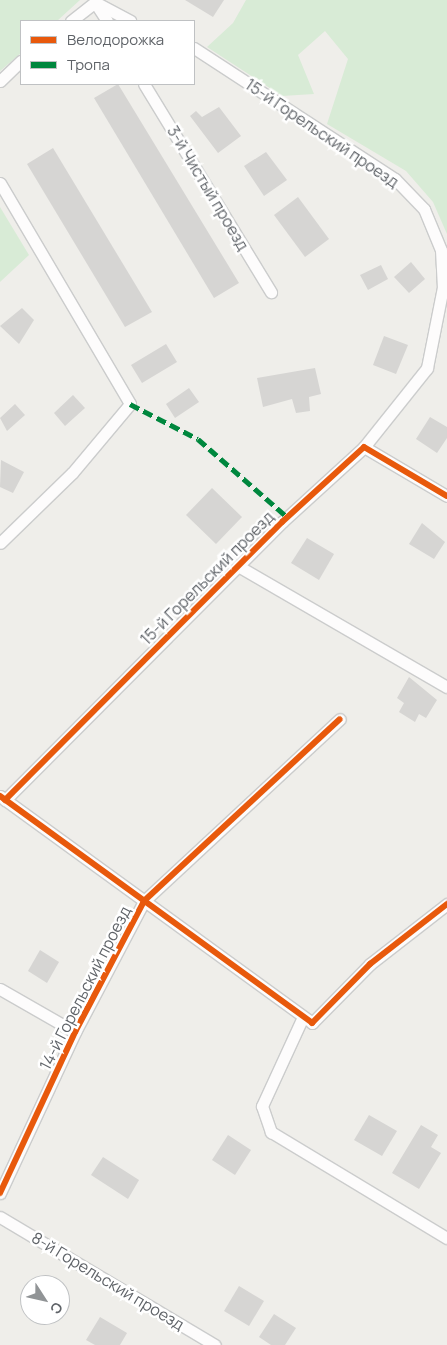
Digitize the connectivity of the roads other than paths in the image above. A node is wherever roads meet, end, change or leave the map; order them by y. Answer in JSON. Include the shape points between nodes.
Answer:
{"nodes":[{"id":1,"x":94,"y":1,"type":"edge"},
{"id":2,"x":72,"y":20,"type":"edge"},
{"id":3,"x":105,"y":20,"type":"edge"},
{"id":4,"x":128,"y":20,"type":"edge"},
{"id":5,"x":195,"y":49,"type":"edge"},
{"id":6,"x":20,"y":62,"type":"edge"},
{"id":7,"x":0,"y":81,"type":"edge"},
{"id":8,"x":145,"y":85,"type":"edge"},
{"id":9,"x":0,"y":183,"type":"edge"},
{"id":10,"x":444,"y":251,"type":"edge"},
{"id":11,"x":271,"y":292,"type":"dead end"},
{"id":12,"x":364,"y":447,"type":"junction"},
{"id":13,"x":447,"y":496,"type":"edge"},
{"id":14,"x":0,"y":543,"type":"edge"},
{"id":15,"x":238,"y":566,"type":"junction"},
{"id":16,"x":447,"y":688,"type":"edge"},
{"id":17,"x":340,"y":719,"type":"dead end"},
{"id":18,"x":2,"y":798,"type":"edge"},
{"id":19,"x":144,"y":901,"type":"junction"},
{"id":20,"x":447,"y":904,"type":"edge"},
{"id":21,"x":0,"y":989,"type":"edge"},
{"id":22,"x":302,"y":1019,"type":"junction"},
{"id":23,"x":75,"y":1032,"type":"junction"},
{"id":24,"x":0,"y":1193,"type":"edge"},
{"id":25,"x":0,"y":1217,"type":"edge"},
{"id":26,"x":447,"y":1238,"type":"edge"},
{"id":27,"x":216,"y":1345,"type":"edge"}],
"edges":[{"from":1,"to":2,"type":"street"},
{"from":1,"to":3,"type":"street"},
{"from":1,"to":4,"type":"street"},
{"from":5,"to":10,"type":"street","name":"15-й Горельский проезд","via":[[395,179],[424,209]]},
{"from":6,"to":7,"type":"street"},
{"from":8,"to":11,"type":"street","name":"3-й Чистый проезд"},
{"from":9,"to":14,"type":"street","via":[[130,404],[72,473]]},
{"from":10,"to":12,"type":"street","name":"15-й Горельский проезд","via":[[442,287],[427,368]]},
{"from":12,"to":13,"type":"street"},
{"from":12,"to":15,"type":"street","name":"15-й Горельский проезд"},
{"from":15,"to":16,"type":"street","name":"15-й Горельский проезд"},
{"from":15,"to":18,"type":"street","name":"15-й Горельский проезд"},
{"from":17,"to":19,"type":"street","name":"14-й Горельский проезд"},
{"from":18,"to":19,"type":"street"},
{"from":19,"to":22,"type":"street"},
{"from":19,"to":23,"type":"street","name":"14-й Горельский проезд"},
{"from":20,"to":22,"type":"street","via":[[370,964],[312,1023]]},
{"from":21,"to":23,"type":"street"},
{"from":22,"to":26,"type":"street","via":[[262,1106],[270,1132]]},
{"from":23,"to":24,"type":"street","name":"14-й Горельский проезд"},
{"from":25,"to":27,"type":"street","name":"8-й Горельский проезд"}]}
